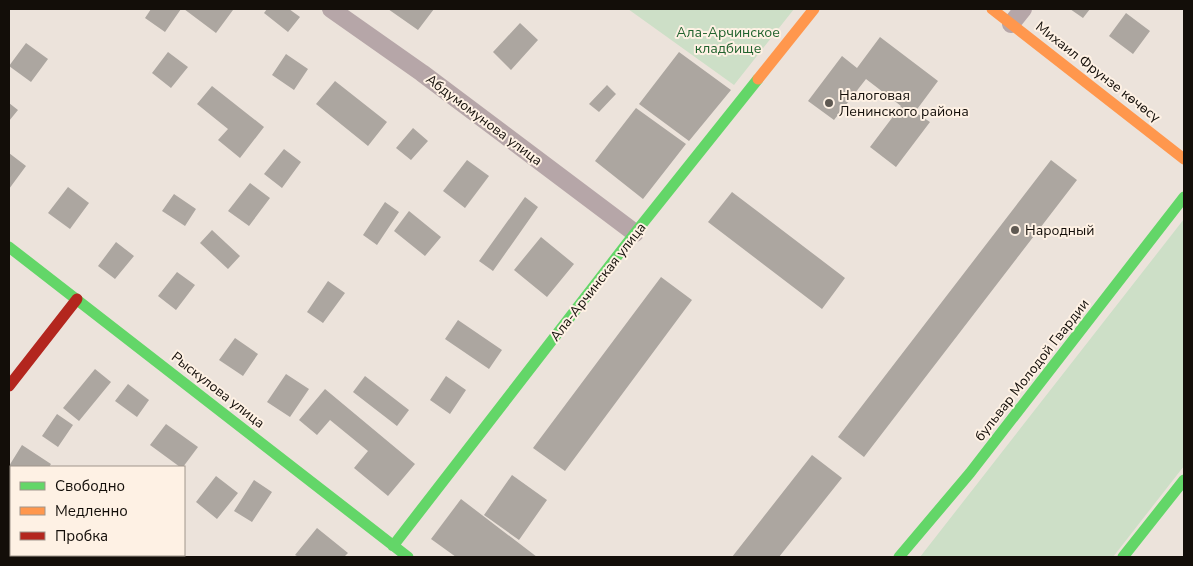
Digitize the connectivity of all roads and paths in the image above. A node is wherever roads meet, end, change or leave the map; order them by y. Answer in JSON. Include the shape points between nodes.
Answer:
{"nodes":[{"id":1,"x":331,"y":9,"type":"edge"},
{"id":2,"x":814,"y":9,"type":"edge"},
{"id":3,"x":992,"y":9,"type":"edge"},
{"id":4,"x":1023,"y":9,"type":"edge"},
{"id":5,"x":1012,"y":24,"type":"junction"},
{"id":6,"x":1184,"y":159,"type":"edge"},
{"id":7,"x":1184,"y":197,"type":"edge"},
{"id":8,"x":635,"y":233,"type":"junction"},
{"id":9,"x":9,"y":247,"type":"edge"},
{"id":10,"x":77,"y":299,"type":"junction"},
{"id":11,"x":9,"y":386,"type":"edge"},
{"id":12,"x":1184,"y":480,"type":"edge"},
{"id":13,"x":389,"y":551,"type":"edge"},
{"id":14,"x":408,"y":557,"type":"edge"},
{"id":15,"x":899,"y":557,"type":"edge"},
{"id":16,"x":1124,"y":557,"type":"edge"}],
"edges":[{"from":1,"to":8,"type":"street","name":"Абдумомунова улица"},
{"from":2,"to":8,"type":"main road","name":"Ала-Арчинская улица"},
{"from":3,"to":5,"type":"main road","name":"Михаил Фрунзе көчөсү"},
{"from":4,"to":5,"type":"street"},
{"from":5,"to":6,"type":"main road","name":"Михаил Фрунзе көчөсү"},
{"from":7,"to":15,"type":"main road","name":"бульвар Молодой Гвардии","via":[[970,473]]},
{"from":8,"to":13,"type":"main road","name":"Ала-Арчинская улица"},
{"from":9,"to":10,"type":"main road","name":"Рыскулова улица"},
{"from":10,"to":11,"type":"main road"},
{"from":10,"to":13,"type":"main road","name":"Рыскулова улица"},
{"from":12,"to":16,"type":"main road"},
{"from":13,"to":14,"type":"main road","name":"Рыскулова улица"}]}
